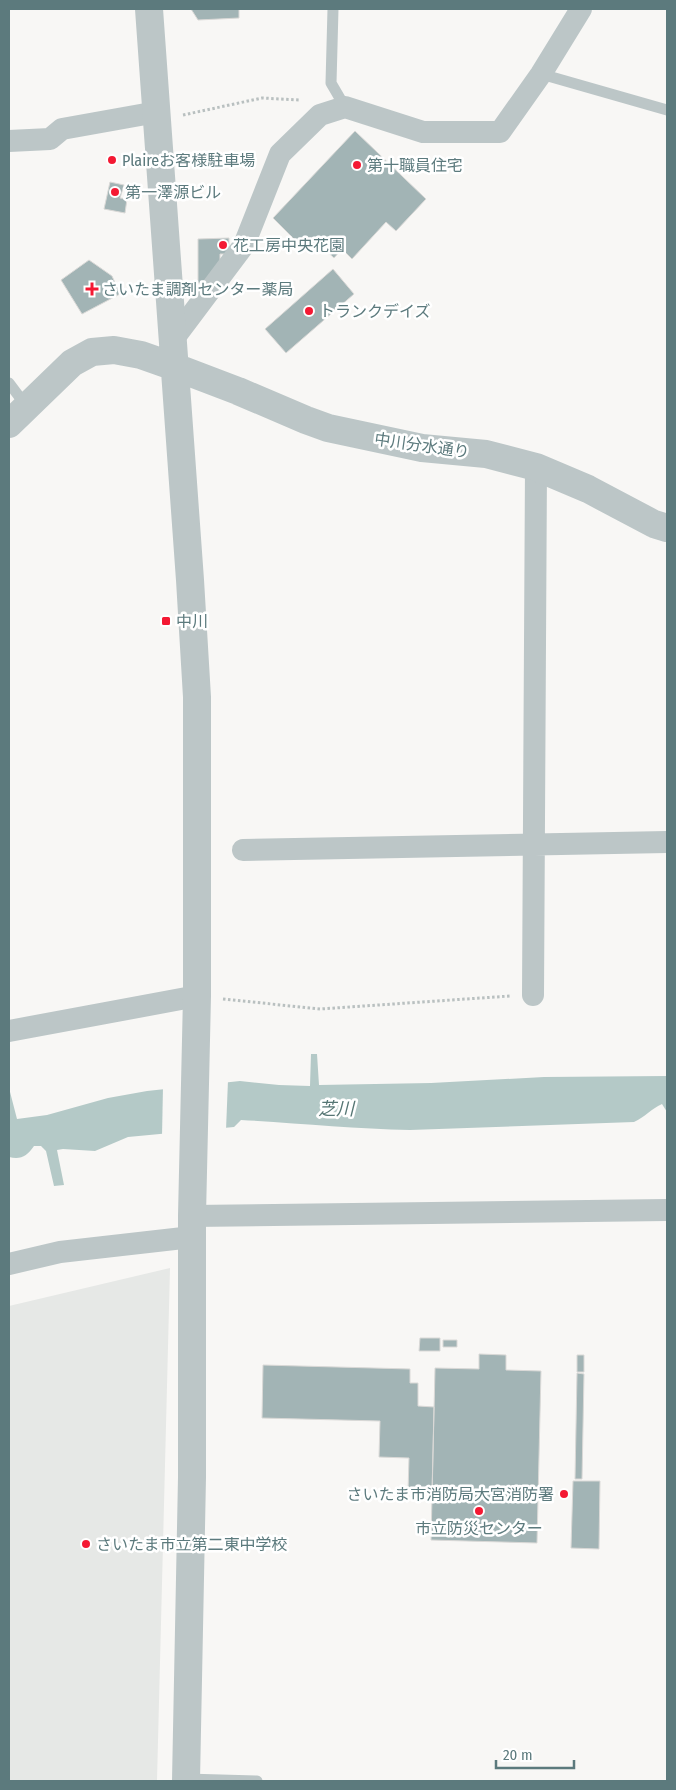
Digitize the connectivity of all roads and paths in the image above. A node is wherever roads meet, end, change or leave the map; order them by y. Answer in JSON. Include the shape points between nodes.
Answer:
{"nodes":[{"id":1,"x":150,"y":9,"type":"edge"},
{"id":2,"x":333,"y":9,"type":"edge"},
{"id":3,"x":581,"y":9,"type":"edge"},
{"id":4,"x":541,"y":74,"type":"junction"},
{"id":5,"x":302,"y":100,"type":"dead end"},
{"id":6,"x":345,"y":107,"type":"junction"},
{"id":7,"x":667,"y":110,"type":"edge"},
{"id":8,"x":157,"y":116,"type":"junction"},
{"id":9,"x":9,"y":141,"type":"edge"},
{"id":10,"x":172,"y":341,"type":"junction"},
{"id":11,"x":174,"y":367,"type":"junction"},
{"id":12,"x":9,"y":383,"type":"edge"},
{"id":13,"x":18,"y":416,"type":"edge"},
{"id":14,"x":536,"y":467,"type":"junction"},
{"id":15,"x":667,"y":528,"type":"edge"},
{"id":16,"x":667,"y":842,"type":"edge"},
{"id":17,"x":534,"y":845,"type":"junction"},
{"id":18,"x":243,"y":850,"type":"dead end"},
{"id":19,"x":533,"y":994,"type":"joint"},
{"id":20,"x":197,"y":1009,"type":"junction"},
{"id":21,"x":9,"y":1031,"type":"edge"},
{"id":22,"x":667,"y":1210,"type":"edge"},
{"id":23,"x":192,"y":1216,"type":"junction"},
{"id":24,"x":9,"y":1264,"type":"edge"},
{"id":25,"x":186,"y":1780,"type":"edge"},
{"id":26,"x":257,"y":1781,"type":"edge"}],
"edges":[{"from":1,"to":8,"type":"street"},
{"from":2,"to":6,"type":"lane","via":[[331,83]]},
{"from":3,"to":4,"type":"street"},
{"from":4,"to":6,"type":"street","via":[[500,132],[423,132]]},
{"from":4,"to":7,"type":"lane"},
{"from":5,"to":8,"type":"path","via":[[262,98]]},
{"from":6,"to":10,"type":"street","via":[[320,115],[280,154],[244,245]]},
{"from":8,"to":9,"type":"street","via":[[62,129],[50,139]]},
{"from":8,"to":10,"type":"street"},
{"from":10,"to":11,"type":"street"},
{"from":11,"to":13,"type":"street","name":"中川分水通り","via":[[141,355],[114,350],[92,352],[72,362]]},
{"from":11,"to":14,"type":"street","name":"中川分水通り","via":[[328,428],[422,448],[486,454]]},
{"from":11,"to":20,"type":"street","via":[[197,697]]},
{"from":12,"to":13,"type":"lane"},
{"from":14,"to":15,"type":"street","name":"中川分水通り"},
{"from":14,"to":17,"type":"street"},
{"from":16,"to":17,"type":"street"},
{"from":17,"to":18,"type":"street"},
{"from":17,"to":19,"type":"street"},
{"from":19,"to":20,"type":"path","via":[[320,1009]]},
{"from":20,"to":21,"type":"street"},
{"from":20,"to":23,"type":"street"},
{"from":22,"to":23,"type":"street"},
{"from":23,"to":24,"type":"street"},
{"from":23,"to":25,"type":"street","via":[[192,1477]]},
{"from":25,"to":26,"type":"lane"}]}
